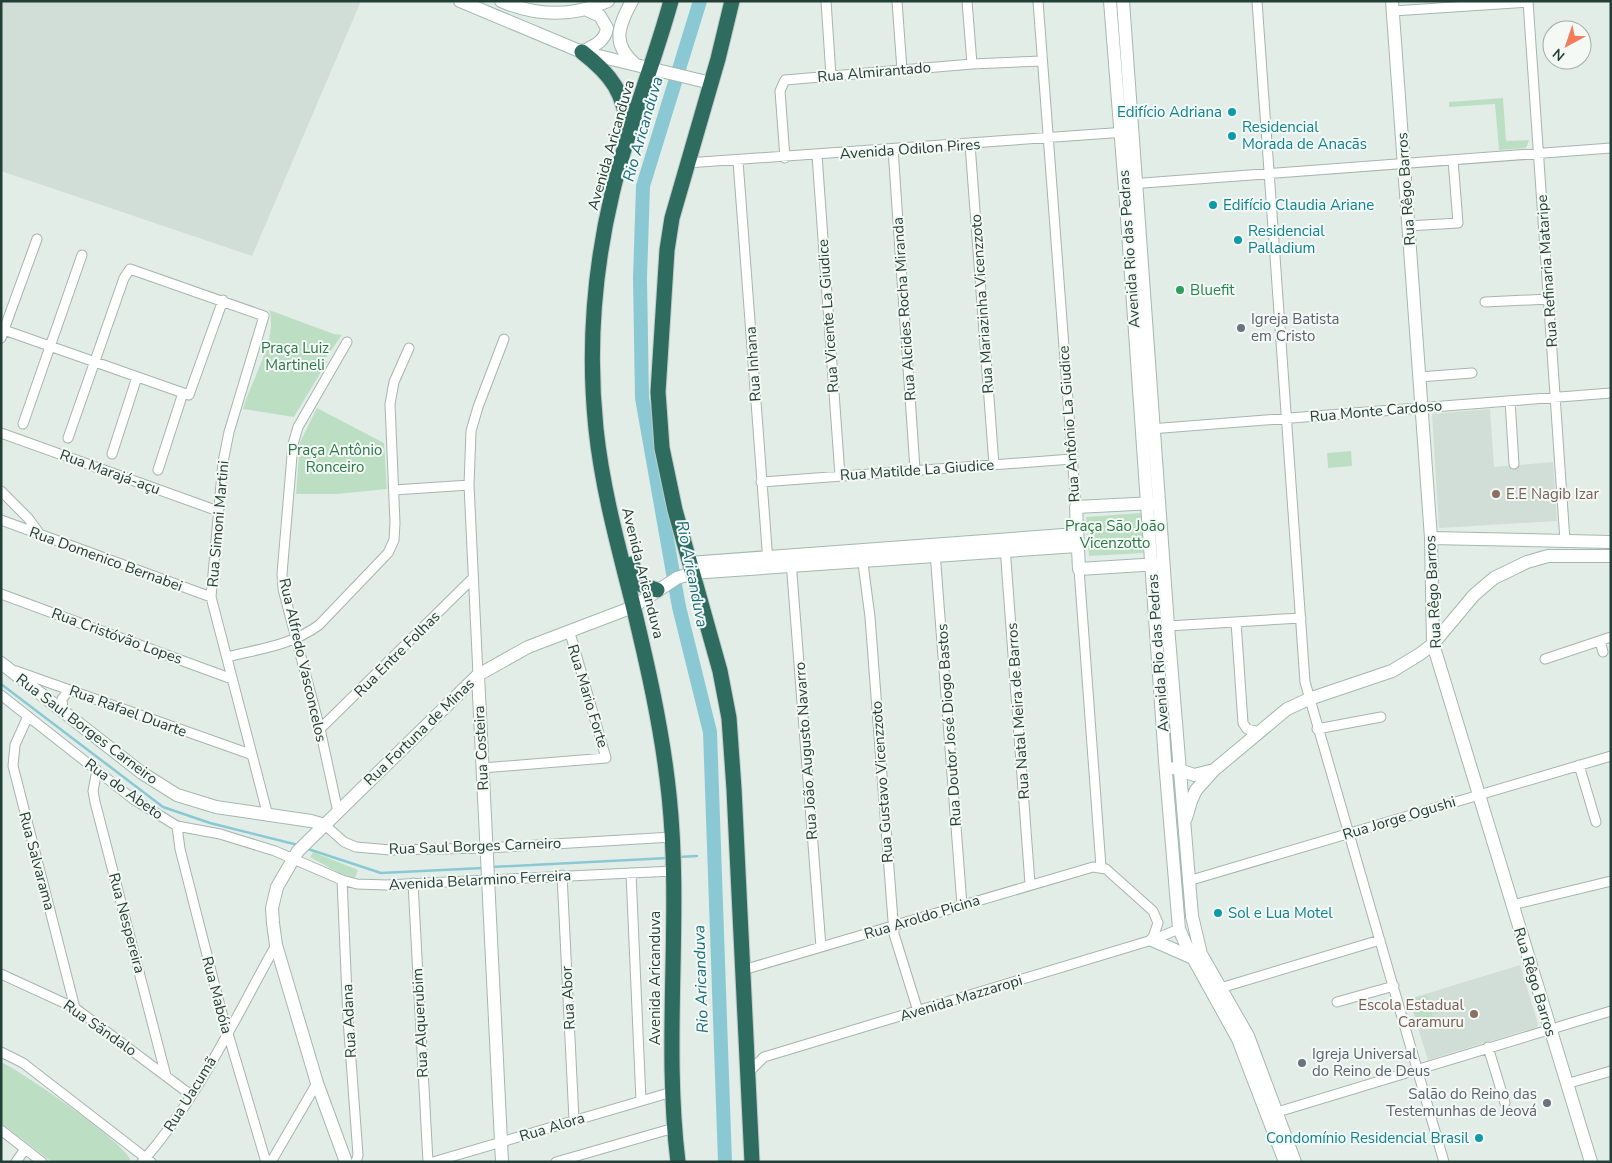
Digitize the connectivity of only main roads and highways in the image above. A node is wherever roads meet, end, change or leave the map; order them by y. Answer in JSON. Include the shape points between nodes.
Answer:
{"nodes":[{"id":1,"x":671,"y":1,"type":"edge"},
{"id":2,"x":722,"y":1,"type":"edge"},
{"id":3,"x":732,"y":1,"type":"edge"},
{"id":4,"x":582,"y":52,"type":"road end"},
{"id":5,"x":716,"y":64,"type":"junction"},
{"id":6,"x":629,"y":134,"type":"junction"},
{"id":7,"x":609,"y":508,"type":"junction"},
{"id":8,"x":646,"y":599,"type":"junction"},
{"id":9,"x":678,"y":1162,"type":"edge"},
{"id":10,"x":752,"y":1162,"type":"edge"}],
"edges":[{"from":1,"to":6,"type":"highway","name":"Avenida Aricanduva"},
{"from":2,"to":5,"type":"highway","via":[[710,45]]},
{"from":3,"to":5,"type":"highway"},
{"from":4,"to":6,"type":"highway","via":[[602,67],[622,96]]},
{"from":5,"to":10,"type":"highway","via":[[672,218],[658,392],[662,448],[686,571],[720,672],[729,718]]},
{"from":6,"to":7,"type":"highway","name":"Avenida Aricanduva","via":[[612,195],[599,269],[593,339],[596,430]]},
{"from":7,"to":8,"type":"highway","name":"Avenida Aricanduva"},
{"from":7,"to":8,"type":"highway","via":[[621,525]]},
{"from":8,"to":9,"type":"highway","name":"Avenida Aricanduva","via":[[672,839],[672,1092]]}]}
